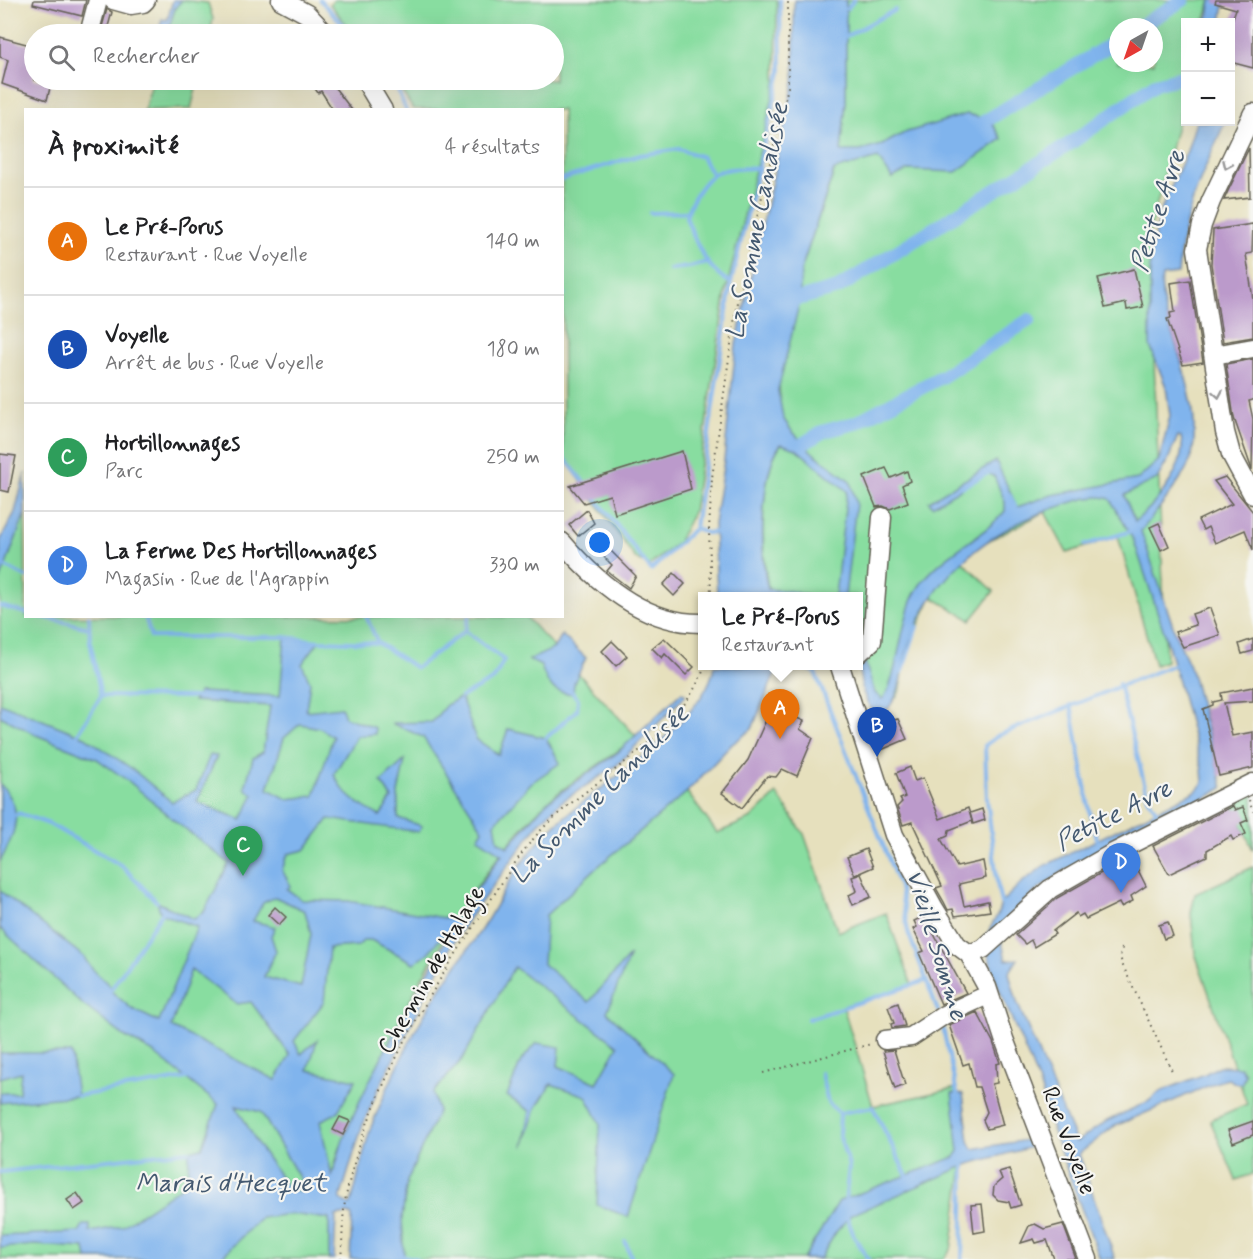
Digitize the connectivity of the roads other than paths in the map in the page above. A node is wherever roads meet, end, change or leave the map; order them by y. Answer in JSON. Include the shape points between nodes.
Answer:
{"nodes":[{"id":1,"x":98,"y":0,"type":"edge"},
{"id":2,"x":112,"y":0,"type":"edge"},
{"id":3,"x":146,"y":0,"type":"edge"},
{"id":4,"x":281,"y":0,"type":"edge"},
{"id":5,"x":92,"y":24,"type":"edge"},
{"id":6,"x":317,"y":24,"type":"edge"},
{"id":7,"x":371,"y":90,"type":"edge"},
{"id":8,"x":382,"y":108,"type":"edge"},
{"id":9,"x":1252,"y":120,"type":"edge"},
{"id":10,"x":1253,"y":348,"type":"edge"},
{"id":11,"x":1214,"y":355,"type":"junction"},
{"id":12,"x":1253,"y":495,"type":"edge"},
{"id":13,"x":882,"y":516,"type":"dead end"},
{"id":14,"x":564,"y":544,"type":"edge"},
{"id":15,"x":698,"y":623,"type":"edge"},
{"id":16,"x":863,"y":650,"type":"edge"},
{"id":17,"x":843,"y":670,"type":"edge"},
{"id":18,"x":1253,"y":783,"type":"edge"},
{"id":19,"x":976,"y":951,"type":"junction"},
{"id":20,"x":981,"y":998,"type":"junction"},
{"id":21,"x":1004,"y":1039,"type":"junction"},
{"id":22,"x":885,"y":1040,"type":"road end"},
{"id":23,"x":1088,"y":1259,"type":"edge"}],
"edges":[{"from":1,"to":5,"type":"street"},
{"from":2,"to":3,"type":"street","via":[[131,5]]},
{"from":4,"to":6,"type":"street","via":[[308,14]]},
{"from":7,"to":8,"type":"street"},
{"from":9,"to":11,"type":"street","one_way":true,"via":[[1240,135],[1211,201],[1197,249]]},
{"from":10,"to":11,"type":"street"},
{"from":11,"to":12,"type":"street","one_way":true,"via":[[1231,454]]},
{"from":13,"to":16,"type":"street","via":[[872,641]]},
{"from":14,"to":15,"type":"street","via":[[604,583],[640,608],[681,623]]},
{"from":17,"to":19,"type":"street","name":"Rue Voyelle","via":[[894,835],[957,945]]},
{"from":18,"to":19,"type":"street","via":[[1050,889]]},
{"from":19,"to":20,"type":"street","name":"Rue Voyelle","via":[[971,973]]},
{"from":19,"to":21,"type":"street","name":"Rue Voyelle"},
{"from":20,"to":21,"type":"street","name":"Rue Voyelle"},
{"from":20,"to":22,"type":"street","via":[[911,1037]]},
{"from":21,"to":23,"type":"street","name":"Rue Voyelle"}]}
